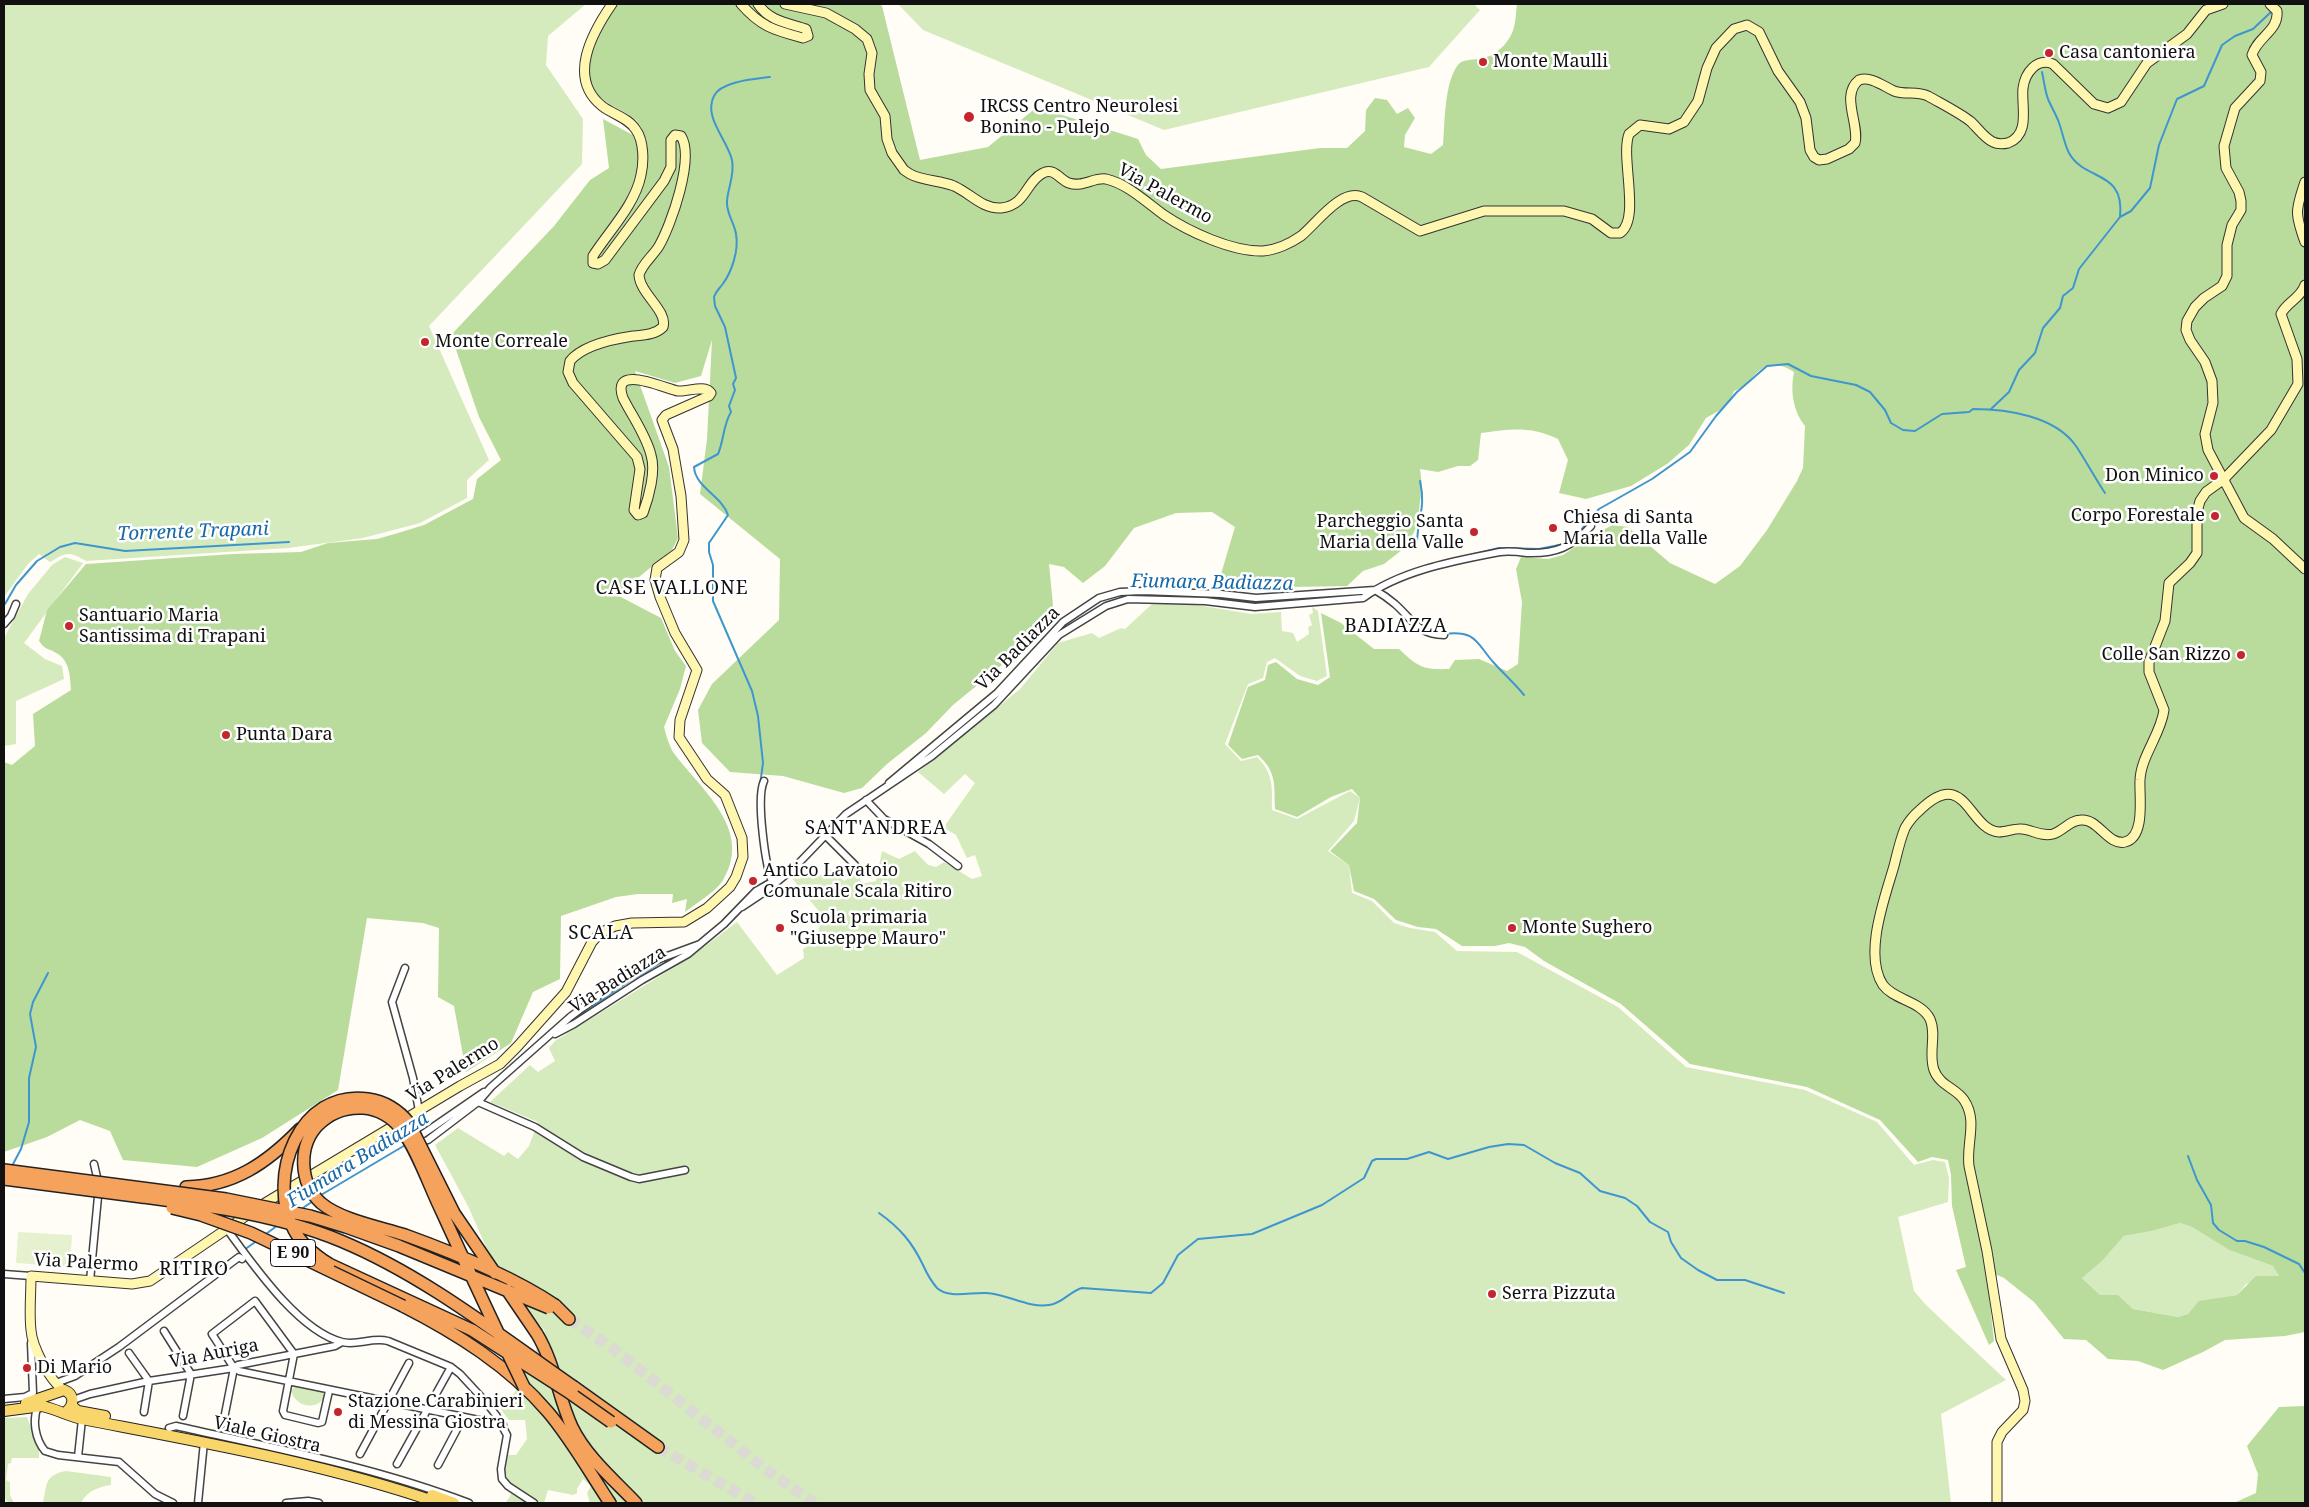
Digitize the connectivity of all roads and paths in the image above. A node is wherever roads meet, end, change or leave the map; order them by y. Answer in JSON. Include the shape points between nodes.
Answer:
{"nodes":[{"id":1,"x":612,"y":4,"type":"edge"},
{"id":2,"x":741,"y":4,"type":"edge"},
{"id":3,"x":758,"y":4,"type":"edge"},
{"id":4,"x":786,"y":4,"type":"edge"},
{"id":5,"x":2223,"y":4,"type":"edge"},
{"id":6,"x":2273,"y":6,"type":"edge"},
{"id":7,"x":2305,"y":182,"type":"edge"},
{"id":8,"x":2305,"y":242,"type":"edge"},
{"id":9,"x":2305,"y":285,"type":"edge"},
{"id":10,"x":2224,"y":479,"type":"junction"},
{"id":11,"x":1591,"y":526,"type":"dead end"},
{"id":12,"x":2305,"y":569,"type":"edge"},
{"id":13,"x":1375,"y":590,"type":"junction"},
{"id":14,"x":4,"y":620,"type":"edge"},
{"id":15,"x":1062,"y":622,"type":"junction"},
{"id":16,"x":4,"y":624,"type":"edge"},
{"id":17,"x":1068,"y":629,"type":"junction"},
{"id":18,"x":1444,"y":635,"type":"dead end"},
{"id":19,"x":764,"y":780,"type":"dead end"},
{"id":20,"x":885,"y":787,"type":"junction"},
{"id":21,"x":866,"y":800,"type":"junction"},
{"id":22,"x":824,"y":834,"type":"junction"},
{"id":23,"x":855,"y":865,"type":"dead end"},
{"id":24,"x":958,"y":866,"type":"dead end"},
{"id":25,"x":773,"y":883,"type":"junction"},
{"id":26,"x":700,"y":944,"type":"junction"},
{"id":27,"x":406,"y":968,"type":"dead end"},
{"id":28,"x":549,"y":1036,"type":"junction"},
{"id":29,"x":506,"y":1059,"type":"junction"},
{"id":30,"x":499,"y":1065,"type":"junction"},
{"id":31,"x":515,"y":1066,"type":"junction"},
{"id":32,"x":507,"y":1073,"type":"junction"},
{"id":33,"x":491,"y":1087,"type":"junction"},
{"id":34,"x":478,"y":1102,"type":"junction"},
{"id":35,"x":421,"y":1109,"type":"junction"},
{"id":36,"x":402,"y":1121,"type":"junction"},
{"id":37,"x":304,"y":1124,"type":"junction"},
{"id":38,"x":415,"y":1140,"type":"junction"},
{"id":39,"x":4,"y":1162,"type":"edge"},
{"id":40,"x":94,"y":1164,"type":"dead end"},
{"id":41,"x":4,"y":1170,"type":"edge"},
{"id":42,"x":686,"y":1170,"type":"dead end"},
{"id":43,"x":4,"y":1179,"type":"edge"},
{"id":44,"x":4,"y":1187,"type":"edge"},
{"id":45,"x":226,"y":1228,"type":"junction"},
{"id":46,"x":245,"y":1258,"type":"junction"},
{"id":47,"x":4,"y":1274,"type":"edge"},
{"id":48,"x":31,"y":1276,"type":"junction"},
{"id":49,"x":90,"y":1280,"type":"junction"},
{"id":50,"x":554,"y":1308,"type":"junction"},
{"id":51,"x":568,"y":1319,"type":"tunnel mouth"},
{"id":52,"x":164,"y":1331,"type":"dead end"},
{"id":53,"x":31,"y":1332,"type":"junction"},
{"id":54,"x":342,"y":1342,"type":"junction"},
{"id":55,"x":129,"y":1353,"type":"dead end"},
{"id":56,"x":294,"y":1354,"type":"junction"},
{"id":57,"x":409,"y":1362,"type":"dead end"},
{"id":58,"x":451,"y":1367,"type":"junction"},
{"id":59,"x":234,"y":1368,"type":"junction"},
{"id":60,"x":191,"y":1374,"type":"junction"},
{"id":61,"x":149,"y":1382,"type":"junction"},
{"id":62,"x":289,"y":1382,"type":"junction"},
{"id":63,"x":524,"y":1387,"type":"junction"},
{"id":64,"x":329,"y":1391,"type":"junction"},
{"id":65,"x":59,"y":1392,"type":"junction"},
{"id":66,"x":90,"y":1394,"type":"junction"},
{"id":67,"x":4,"y":1399,"type":"edge"},
{"id":68,"x":388,"y":1402,"type":"junction"},
{"id":69,"x":4,"y":1405,"type":"edge"},
{"id":70,"x":38,"y":1406,"type":"junction"},
{"id":71,"x":427,"y":1410,"type":"junction"},
{"id":72,"x":4,"y":1411,"type":"edge"},
{"id":73,"x":57,"y":1411,"type":"junction"},
{"id":74,"x":144,"y":1412,"type":"dead end"},
{"id":75,"x":183,"y":1416,"type":"dead end"},
{"id":76,"x":610,"y":1417,"type":"junction"},
{"id":77,"x":463,"y":1418,"type":"junction"},
{"id":78,"x":82,"y":1419,"type":"junction"},
{"id":79,"x":223,"y":1424,"type":"dead end"},
{"id":80,"x":502,"y":1425,"type":"junction"},
{"id":81,"x":169,"y":1428,"type":"junction"},
{"id":82,"x":204,"y":1442,"type":"junction"},
{"id":83,"x":655,"y":1445,"type":"tunnel mouth"},
{"id":84,"x":360,"y":1454,"type":"dead end"},
{"id":85,"x":78,"y":1457,"type":"junction"},
{"id":86,"x":397,"y":1464,"type":"dead end"},
{"id":87,"x":438,"y":1465,"type":"dead end"},
{"id":88,"x":173,"y":1503,"type":"edge"},
{"id":89,"x":198,"y":1503,"type":"edge"},
{"id":90,"x":286,"y":1503,"type":"edge"},
{"id":91,"x":319,"y":1503,"type":"edge"},
{"id":92,"x":438,"y":1503,"type":"edge"},
{"id":93,"x":454,"y":1503,"type":"edge"},
{"id":94,"x":469,"y":1503,"type":"edge"},
{"id":95,"x":534,"y":1503,"type":"edge"},
{"id":96,"x":610,"y":1503,"type":"edge"},
{"id":97,"x":636,"y":1503,"type":"edge"},
{"id":98,"x":1997,"y":1503,"type":"edge"}],
"edges":[{"from":1,"to":29,"type":"main road","name":"Via Palermo","via":[[590,48],[584,76],[598,102],[636,129],[641,143],[642,170],[628,204],[593,256],[594,263],[605,260],[664,181],[671,167],[671,140],[675,135],[684,141],[685,172],[662,240],[639,274],[645,292],[663,316],[663,327],[654,333],[614,340],[580,352],[570,360],[568,372],[637,457],[640,469],[634,510],[638,515],[645,507],[652,457],[623,398],[623,384],[637,378],[676,390],[704,389],[711,392],[662,420],[674,449],[684,543],[676,555],[657,568],[655,580],[671,624],[697,670],[680,720],[679,738],[707,779],[727,797],[744,846],[730,887],[707,908],[684,922],[632,923],[600,933],[592,942],[569,988]]},
{"from":2,"to":3,"type":"main road","via":[[765,26],[801,38],[808,36],[806,29],[775,19]]},
{"from":4,"to":5,"type":"main road","name":"Via Palermo","via":[[826,13],[867,39],[872,50],[870,90],[885,116],[892,152],[910,174],[955,187],[993,208],[1002,208],[1022,199],[1039,176],[1046,172],[1053,172],[1072,184],[1104,179],[1131,191],[1166,216],[1200,234],[1234,248],[1260,251],[1277,248],[1296,239],[1328,210],[1354,195],[1420,231],[1480,212],[1546,210],[1575,213],[1595,220],[1611,233],[1620,233],[1626,227],[1630,200],[1626,154],[1629,134],[1640,125],[1669,129],[1686,120],[1698,101],[1714,51],[1731,31],[1741,25],[1752,26],[1760,34],[1775,66],[1802,107],[1808,124],[1811,154],[1824,160],[1849,150],[1855,143],[1851,104],[1853,87],[1859,80],[1870,79],[1898,92],[1926,95],[1968,120],[1993,142],[2004,144],[2012,141],[2020,130],[2025,111],[2024,83],[2038,63],[2053,64],[2094,104],[2101,108],[2112,107],[2126,96],[2148,63],[2187,34],[2206,10]]},
{"from":6,"to":10,"type":"main road","via":[[2277,17],[2275,24],[2253,52],[2261,72],[2260,81],[2235,108],[2224,141],[2225,165],[2242,200],[2227,245],[2227,276],[2222,286],[2198,304],[2186,324],[2188,337],[2203,358],[2211,377],[2213,404],[2205,438]]},
{"from":7,"to":8,"type":"main road","via":[[2297,216]]},
{"from":9,"to":10,"type":"main road","via":[[2300,297],[2280,314],[2297,359],[2297,387],[2274,427]]},
{"from":10,"to":12,"type":"main road","via":[[2244,518]]},
{"from":10,"to":98,"type":"main road","via":[[2201,498],[2197,553],[2167,587],[2165,621],[2149,662],[2149,672],[2164,710],[2143,766],[2141,810],[2132,837],[2118,841],[2082,819],[2046,835],[2023,829],[1997,831],[1988,827],[1958,797],[1943,794],[1934,797],[1906,827],[1884,898],[1875,944],[1876,970],[1889,992],[1928,1016],[1933,1033],[1934,1069],[1942,1082],[1963,1099],[1968,1110],[1971,1127],[1968,1160],[2001,1339],[2024,1397],[2023,1410],[1997,1442]]},
{"from":11,"to":13,"type":"street","name":"Via Badiazza","via":[[1564,548],[1541,553],[1502,552],[1470,559],[1420,571]]},
{"from":13,"to":15,"type":"street","name":"Via Badiazza","via":[[1256,598],[1120,592],[1094,601]]},
{"from":13,"to":17,"type":"street","name":"Via Badiazza","via":[[1364,598],[1265,607],[1122,599],[1095,611]]},
{"from":13,"to":18,"type":"street","via":[[1395,604],[1414,625],[1425,632]]},
{"from":14,"to":16,"type":"street","via":[[16,604]]},
{"from":15,"to":17,"type":"street"},
{"from":15,"to":20,"type":"street","name":"Via Badiazza","via":[[997,693]]},
{"from":17,"to":20,"type":"street","name":"Via Badiazza","via":[[1048,645],[994,705],[932,756]]},
{"from":19,"to":25,"type":"street","via":[[760,792],[765,851]]},
{"from":20,"to":21,"type":"street","name":"Via Badiazza"},
{"from":21,"to":22,"type":"street","name":"Via Badiazza"},
{"from":21,"to":24,"type":"street","via":[[884,819],[929,844]]},
{"from":22,"to":23,"type":"street"},
{"from":22,"to":25,"type":"street","name":"Via Badiazza","via":[[798,863]]},
{"from":25,"to":26,"type":"street","name":"Via Badiazza"},
{"from":26,"to":28,"type":"street","name":"Via Badiazza","via":[[574,1024]]},
{"from":26,"to":28,"type":"street","name":"Via Badiazza","via":[[651,962],[605,991]]},
{"from":27,"to":35,"type":"street","via":[[392,1002]]},
{"from":28,"to":31,"type":"street","name":"Via Badiazza"},
{"from":29,"to":30,"type":"main road","name":"Via Palermo"},
{"from":29,"to":31,"type":"street"},
{"from":30,"to":32,"type":"street"},
{"from":30,"to":35,"type":"main road","name":"Via Palermo"},
{"from":31,"to":32,"type":"street","name":"Via Badiazza"},
{"from":32,"to":33,"type":"street","name":"Via Badiazza"},
{"from":33,"to":34,"type":"street","name":"Via Badiazza"},
{"from":33,"to":38,"type":"street","name":"Via Badiazza"},
{"from":34,"to":38,"type":"street","name":"Via Badiazza","via":[[428,1140]]},
{"from":34,"to":42,"type":"street","via":[[535,1127],[583,1157],[631,1177],[639,1179]]},
{"from":35,"to":36,"type":"main road","name":"Via Palermo"},
{"from":36,"to":38,"type":"street"},
{"from":36,"to":45,"type":"main road","name":"Via Palermo"},
{"from":37,"to":39,"type":"highway","via":[[258,1167],[230,1180],[204,1186],[186,1187]]},
{"from":37,"to":76,"type":"highway","bridge":true,"via":[[289,1152],[284,1192],[290,1223],[307,1248],[329,1264],[472,1330]]},
{"from":37,"to":97,"type":"highway","bridge":true,"via":[[327,1105],[352,1098],[375,1100],[398,1111],[415,1132],[460,1223],[537,1334],[552,1366],[570,1422],[586,1449]]},
{"from":40,"to":49,"type":"street","via":[[99,1186]]},
{"from":41,"to":50,"type":"highway","bridge":true,"via":[[226,1199],[310,1216],[399,1246]]},
{"from":43,"to":76,"type":"highway","bridge":true,"via":[[224,1209],[270,1219],[341,1242],[391,1265],[428,1287],[574,1387]]},
{"from":44,"to":63,"type":"highway","number":"E 90","bridge":true,"via":[[180,1209],[223,1222],[430,1321],[465,1342]]},
{"from":45,"to":46,"type":"street","via":[[241,1247]]},
{"from":45,"to":49,"type":"main road","name":"Via Palermo","via":[[147,1282],[132,1284]]},
{"from":46,"to":54,"type":"street","via":[[289,1306],[322,1332]]},
{"from":46,"to":65,"type":"street","via":[[239,1257],[75,1376]]},
{"from":47,"to":48,"type":"street","name":"Via Palermo"},
{"from":48,"to":49,"type":"main road","name":"Via Palermo"},
{"from":48,"to":53,"type":"main road"},
{"from":50,"to":51,"type":"highway"},
{"from":50,"to":63,"type":"highway","bridge":true,"via":[[536,1293],[478,1265],[471,1262],[463,1259],[456,1256],[406,1236],[341,1214],[324,1205],[309,1187],[304,1169],[307,1142],[317,1126],[337,1112],[360,1108],[384,1114],[402,1129],[458,1249],[462,1257],[466,1265],[470,1273]]},
{"from":52,"to":60,"type":"street"},
{"from":53,"to":65,"type":"main road"},
{"from":53,"to":67,"type":"street","via":[[34,1391],[25,1398]]},
{"from":54,"to":56,"type":"street","name":"Via Auriga"},
{"from":54,"to":58,"type":"street","name":"Via Auriga","via":[[384,1340]]},
{"from":55,"to":61,"type":"street"},
{"from":56,"to":59,"type":"street","name":"Via Auriga"},
{"from":56,"to":59,"type":"street","via":[[255,1301],[212,1334]]},
{"from":56,"to":62,"type":"street"},
{"from":57,"to":68,"type":"street"},
{"from":58,"to":71,"type":"street"},
{"from":58,"to":80,"type":"street","via":[[484,1400]]},
{"from":59,"to":60,"type":"street","name":"Via Auriga"},
{"from":59,"to":62,"type":"street"},
{"from":59,"to":79,"type":"street"},
{"from":60,"to":61,"type":"street","name":"Via Auriga"},
{"from":60,"to":75,"type":"street"},
{"from":61,"to":66,"type":"street","name":"Via Auriga"},
{"from":61,"to":74,"type":"street"},
{"from":62,"to":64,"type":"street"},
{"from":62,"to":64,"type":"street","via":[[284,1411],[287,1417],[322,1422]]},
{"from":63,"to":96,"type":"highway","via":[[557,1423]]},
{"from":64,"to":68,"type":"street"},
{"from":65,"to":66,"type":"street"},
{"from":65,"to":66,"type":"street"},
{"from":65,"to":69,"type":"main road","via":[[23,1404]]},
{"from":65,"to":73,"type":"main road","via":[[50,1402]]},
{"from":65,"to":73,"type":"main road","via":[[65,1412]]},
{"from":65,"to":81,"type":"main road","name":"Viale Giostra","via":[[86,1412]]},
{"from":68,"to":71,"type":"street"},
{"from":68,"to":84,"type":"street"},
{"from":70,"to":72,"type":"main road","name":"Viale Giostra"},
{"from":70,"to":73,"type":"main road","name":"Viale Giostra"},
{"from":70,"to":85,"type":"street","via":[[35,1424],[43,1449],[52,1454]]},
{"from":71,"to":77,"type":"street"},
{"from":71,"to":86,"type":"street"},
{"from":73,"to":78,"type":"main road","name":"Viale Giostra"},
{"from":76,"to":83,"type":"highway"},
{"from":77,"to":80,"type":"street"},
{"from":77,"to":87,"type":"street"},
{"from":78,"to":82,"type":"main road","name":"Viale Giostra"},
{"from":78,"to":85,"type":"street"},
{"from":80,"to":95,"type":"street","via":[[508,1438],[502,1479]]},
{"from":81,"to":93,"type":"main road","name":"Viale Giostra","via":[[353,1472]]},
{"from":81,"to":94,"type":"street","via":[[176,1426],[329,1461],[423,1486]]},
{"from":82,"to":89,"type":"street"},
{"from":82,"to":92,"type":"main road","name":"Viale Giostra","via":[[351,1477]]},
{"from":85,"to":88,"type":"street","via":[[119,1462],[155,1494]]},
{"from":90,"to":91,"type":"street"}]}
